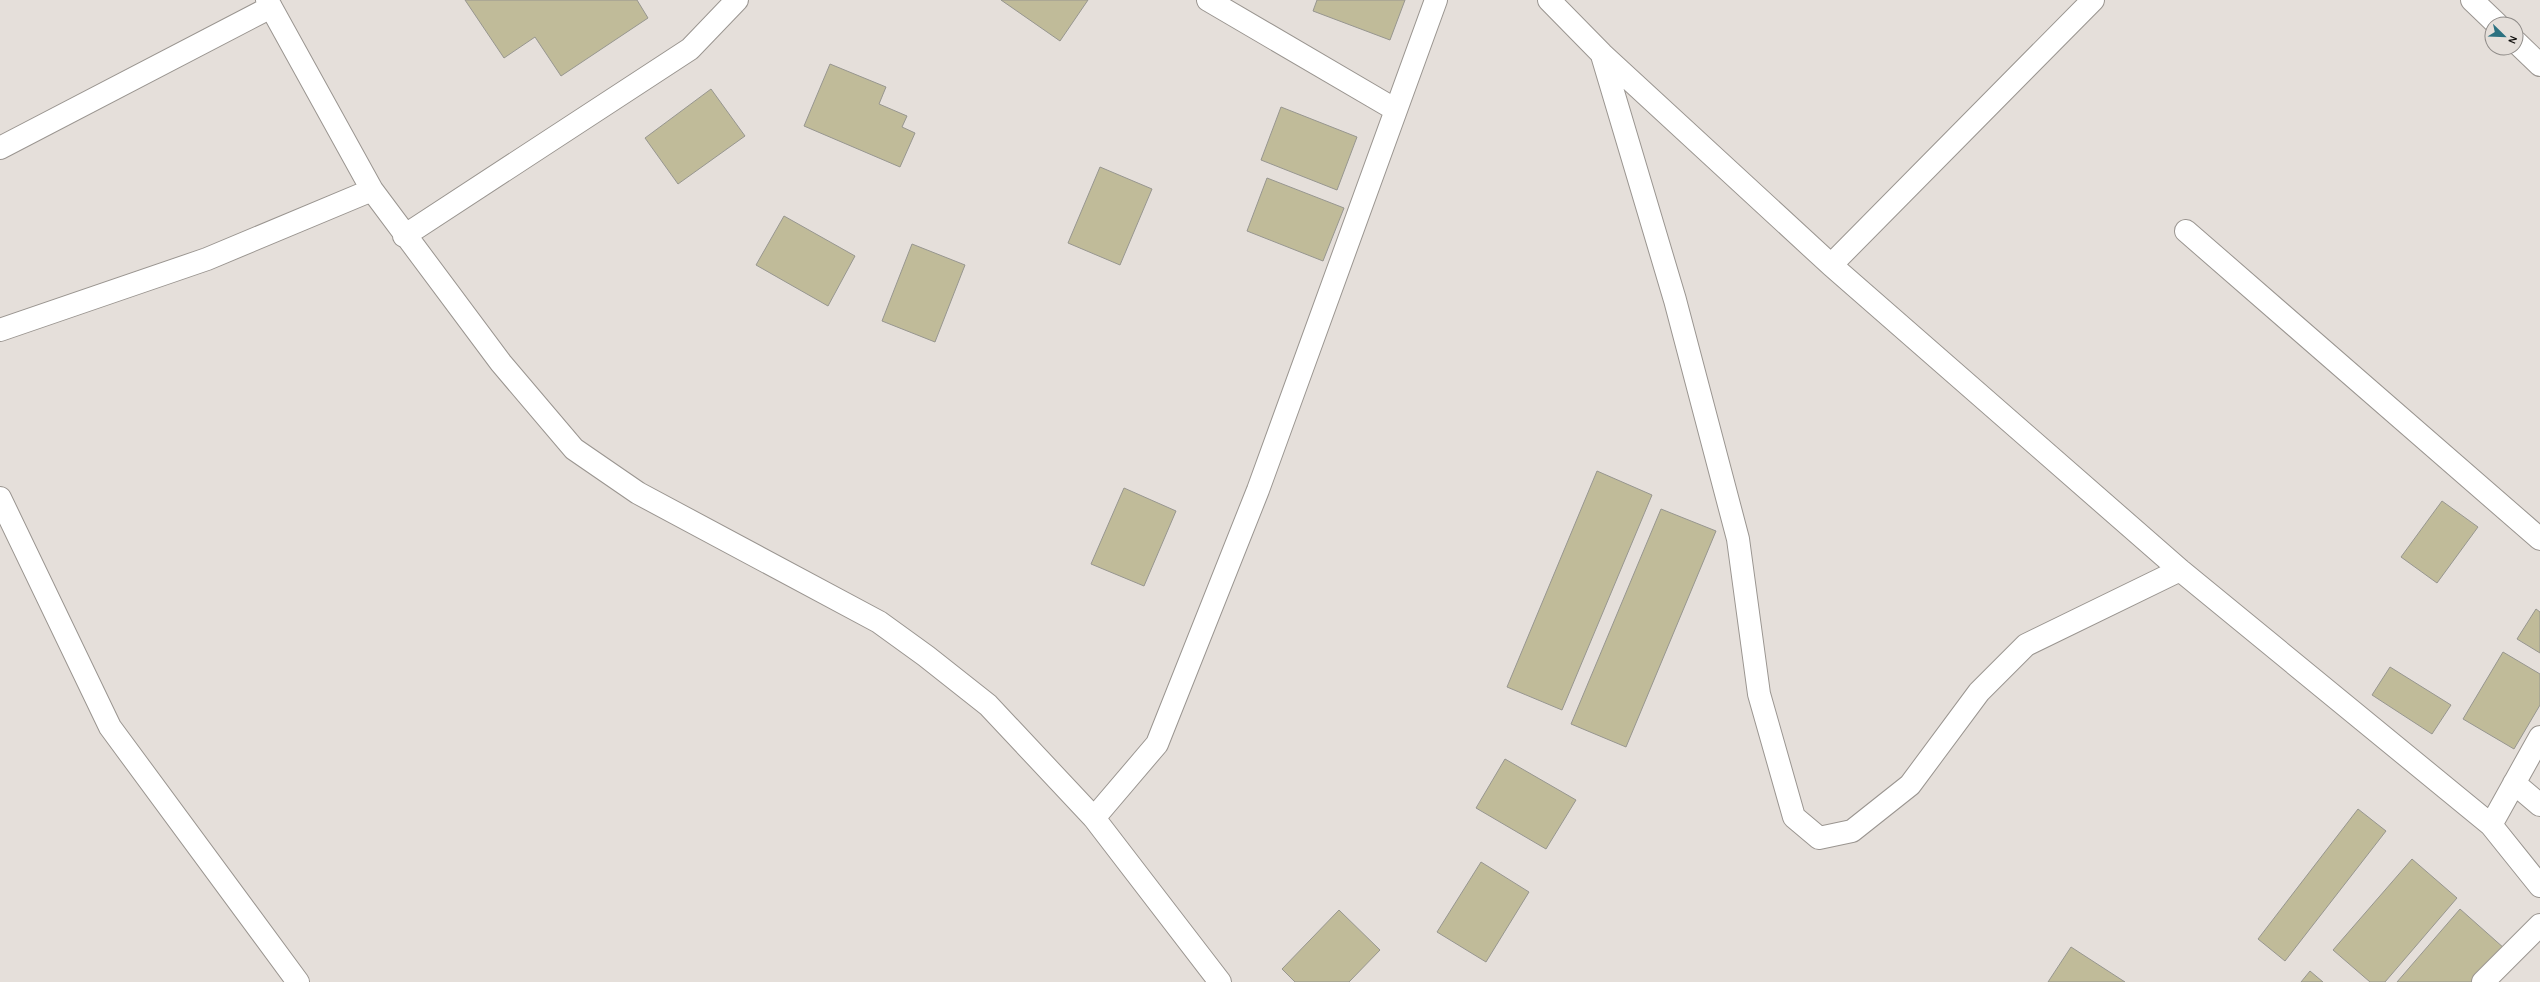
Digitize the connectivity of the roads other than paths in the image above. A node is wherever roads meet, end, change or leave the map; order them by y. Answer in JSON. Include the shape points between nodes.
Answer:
{"nodes":[{"id":1,"x":737,"y":0,"type":"edge"},
{"id":2,"x":1208,"y":0,"type":"edge"},
{"id":3,"x":1436,"y":0,"type":"edge"},
{"id":4,"x":1549,"y":0,"type":"edge"},
{"id":5,"x":2093,"y":0,"type":"edge"},
{"id":6,"x":2472,"y":0,"type":"edge"},
{"id":7,"x":269,"y":4,"type":"edge"},
{"id":8,"x":2489,"y":16,"type":"edge"},
{"id":9,"x":2524,"y":50,"type":"edge"},
{"id":10,"x":1602,"y":54,"type":"junction"},
{"id":11,"x":2540,"y":65,"type":"edge"},
{"id":12,"x":1396,"y":110,"type":"junction"},
{"id":13,"x":0,"y":148,"type":"edge"},
{"id":14,"x":372,"y":190,"type":"junction"},
{"id":15,"x":2186,"y":230,"type":"dead end"},
{"id":16,"x":404,"y":236,"type":"junction"},
{"id":17,"x":1831,"y":265,"type":"junction"},
{"id":18,"x":0,"y":330,"type":"edge"},
{"id":19,"x":0,"y":498,"type":"edge"},
{"id":20,"x":2540,"y":539,"type":"edge"},
{"id":21,"x":2180,"y":570,"type":"junction"},
{"id":22,"x":2540,"y":736,"type":"edge"},
{"id":23,"x":2514,"y":783,"type":"junction"},
{"id":24,"x":2540,"y":805,"type":"edge"},
{"id":25,"x":1094,"y":818,"type":"junction"},
{"id":26,"x":2491,"y":825,"type":"junction"},
{"id":27,"x":2540,"y":886,"type":"edge"},
{"id":28,"x":2540,"y":925,"type":"edge"},
{"id":29,"x":298,"y":982,"type":"edge"},
{"id":30,"x":1220,"y":982,"type":"edge"},
{"id":31,"x":2484,"y":982,"type":"edge"}],
"edges":[{"from":1,"to":16,"type":"street","via":[[690,50]]},
{"from":2,"to":12,"type":"street"},
{"from":3,"to":12,"type":"street"},
{"from":4,"to":10,"type":"street"},
{"from":5,"to":17,"type":"street"},
{"from":6,"to":8,"type":"street"},
{"from":7,"to":13,"type":"street"},
{"from":7,"to":14,"type":"street"},
{"from":9,"to":11,"type":"street"},
{"from":10,"to":17,"type":"street"},
{"from":10,"to":21,"type":"street","via":[[1675,300],[1738,540],[1759,694],[1794,817],[1818,838],[1852,831],[1910,785],[1979,692],[2026,646]]},
{"from":12,"to":25,"type":"street","via":[[1258,490],[1157,744]]},
{"from":14,"to":16,"type":"street"},
{"from":14,"to":18,"type":"street","via":[[207,259]]},
{"from":15,"to":20,"type":"street"},
{"from":16,"to":25,"type":"street","via":[[501,363],[574,449],[638,494],[879,622],[988,705]]},
{"from":17,"to":21,"type":"street"},
{"from":19,"to":29,"type":"street","via":[[110,727]]},
{"from":21,"to":26,"type":"street"},
{"from":22,"to":23,"type":"street"},
{"from":23,"to":24,"type":"street"},
{"from":23,"to":26,"type":"street"},
{"from":25,"to":30,"type":"street"},
{"from":26,"to":27,"type":"street"},
{"from":28,"to":31,"type":"street"}]}
